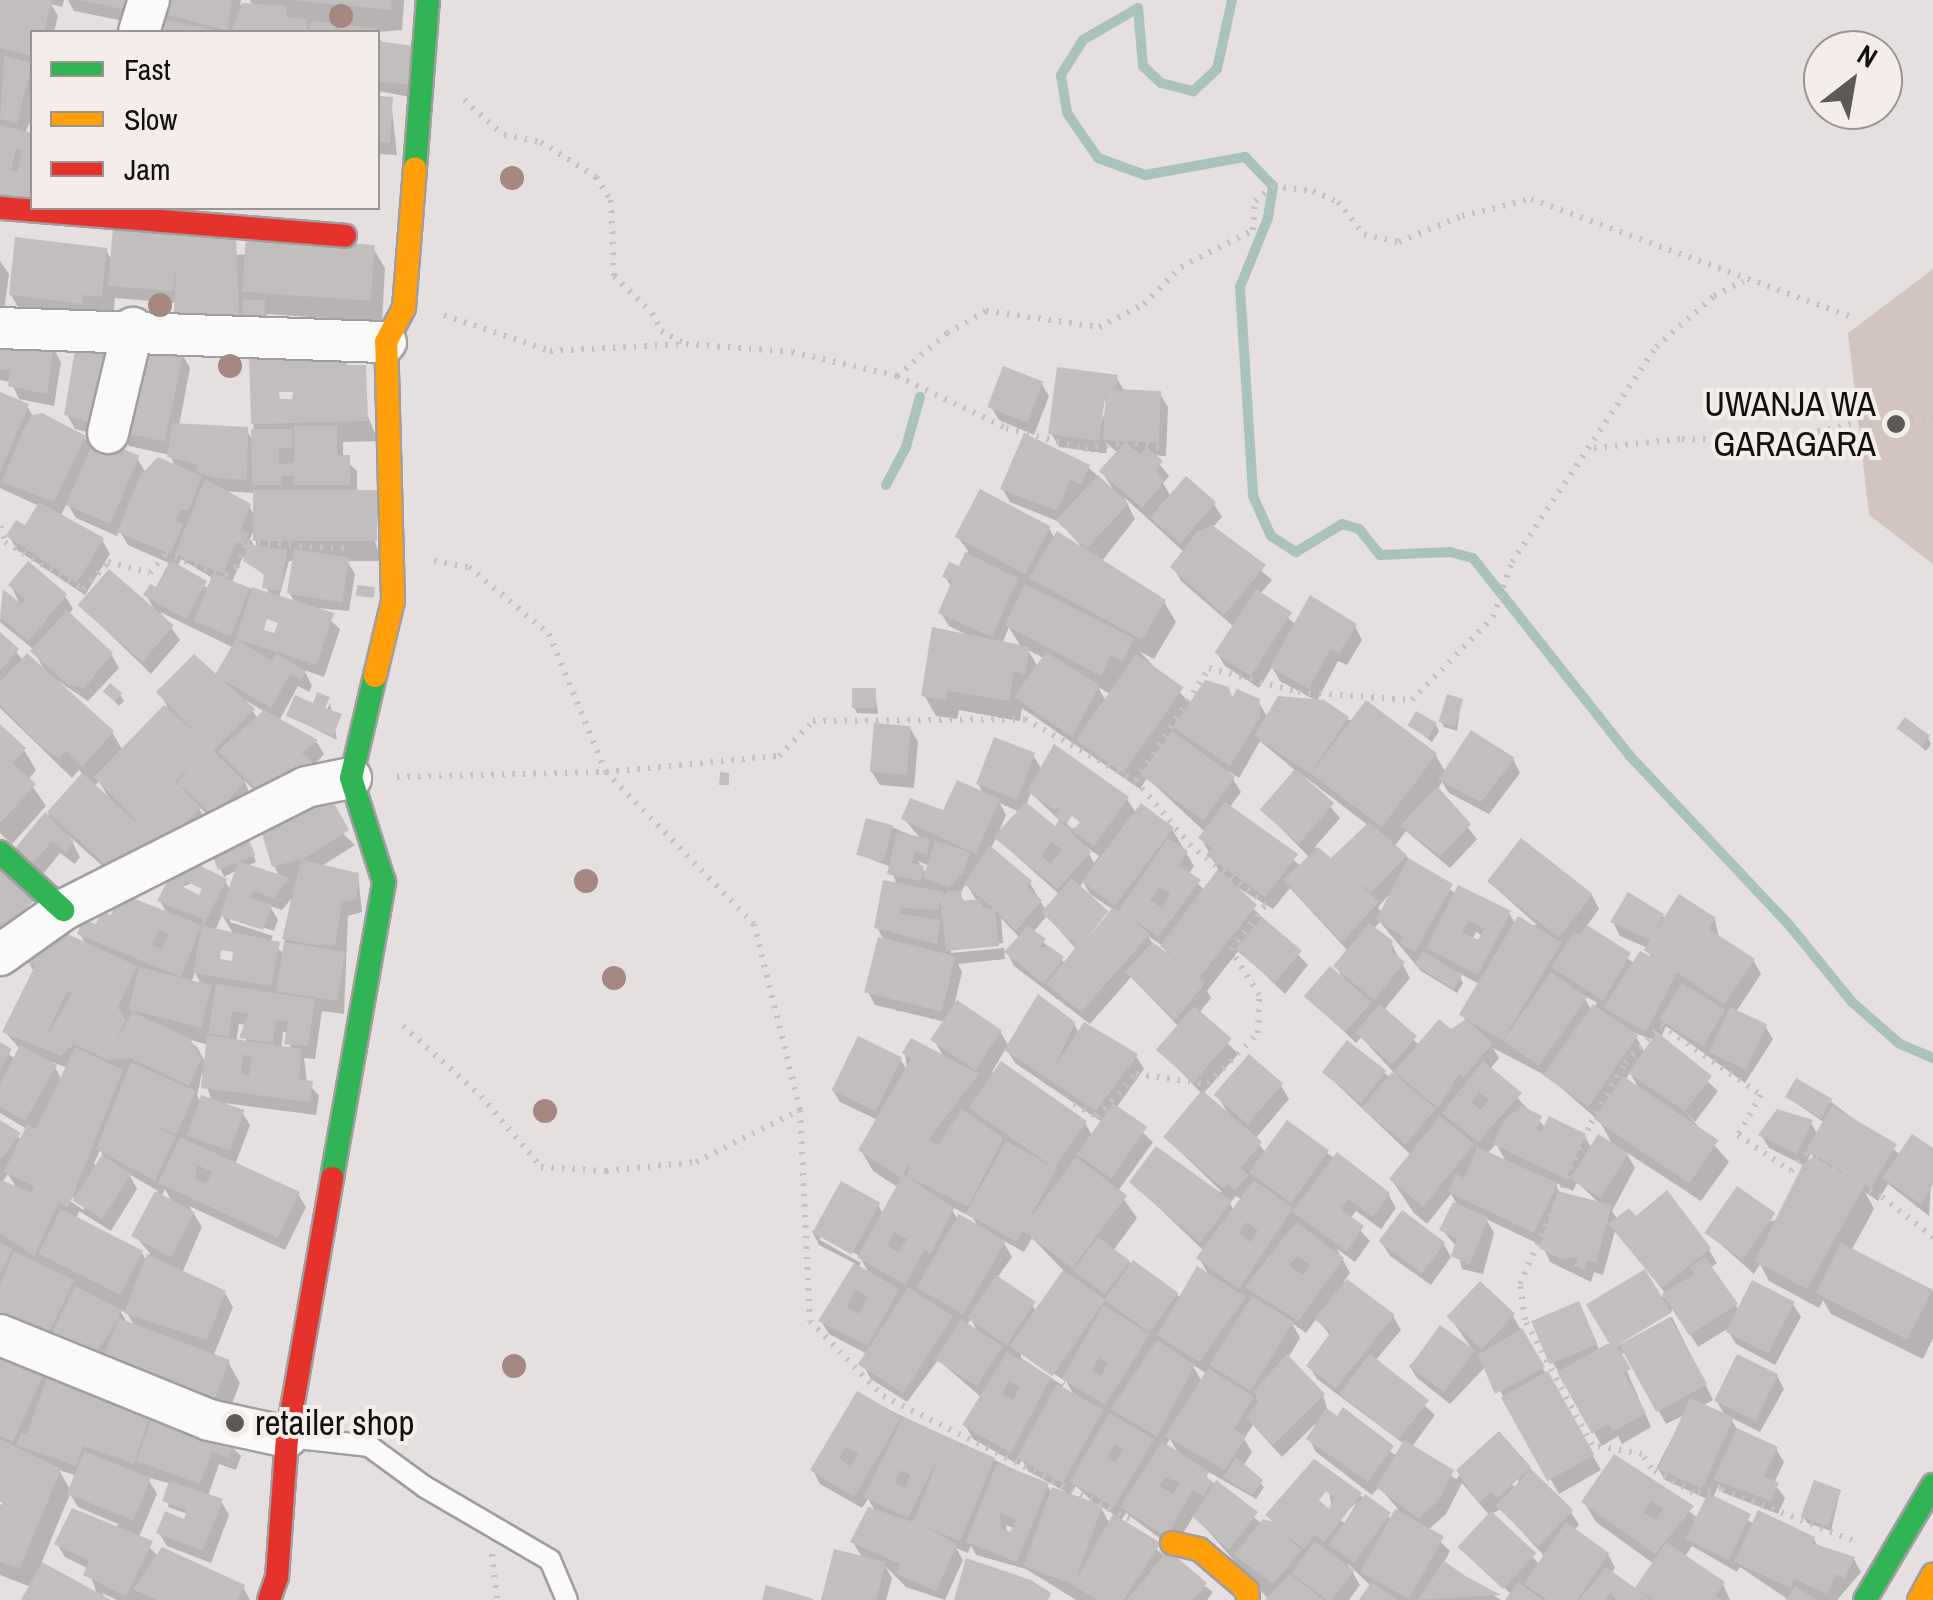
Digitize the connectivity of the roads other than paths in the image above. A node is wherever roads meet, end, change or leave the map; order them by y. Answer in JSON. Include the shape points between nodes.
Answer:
{"nodes":[{"id":1,"x":148,"y":0,"type":"edge"},
{"id":2,"x":428,"y":0,"type":"edge"},
{"id":3,"x":140,"y":30,"type":"edge"},
{"id":4,"x":0,"y":208,"type":"edge"},
{"id":5,"x":30,"y":210,"type":"edge"},
{"id":6,"x":36,"y":210,"type":"edge"},
{"id":7,"x":107,"y":214,"type":"edge"},
{"id":8,"x":345,"y":236,"type":"dead end"},
{"id":9,"x":395,"y":325,"type":"junction"},
{"id":10,"x":0,"y":328,"type":"edge"},
{"id":11,"x":133,"y":328,"type":"junction"},
{"id":12,"x":108,"y":433,"type":"dead end"},
{"id":13,"x":350,"y":778,"type":"junction"},
{"id":14,"x":0,"y":852,"type":"edge"},
{"id":15,"x":63,"y":910,"type":"junction"},
{"id":16,"x":0,"y":955,"type":"edge"},
{"id":17,"x":0,"y":1335,"type":"edge"},
{"id":18,"x":287,"y":1437,"type":"junction"},
{"id":19,"x":1933,"y":1485,"type":"edge"},
{"id":20,"x":1172,"y":1543,"type":"road end"},
{"id":21,"x":1933,"y":1575,"type":"edge"},
{"id":22,"x":269,"y":1600,"type":"edge"},
{"id":23,"x":566,"y":1600,"type":"edge"},
{"id":24,"x":1248,"y":1600,"type":"edge"},
{"id":25,"x":1866,"y":1600,"type":"edge"},
{"id":26,"x":1919,"y":1600,"type":"edge"}],
"edges":[{"from":1,"to":3,"type":"street"},
{"from":2,"to":9,"type":"street"},
{"from":4,"to":5,"type":"street"},
{"from":6,"to":7,"type":"street"},
{"from":7,"to":8,"type":"street"},
{"from":9,"to":11,"type":"street"},
{"from":9,"to":13,"type":"street","via":[[394,600]]},
{"from":10,"to":11,"type":"street"},
{"from":11,"to":12,"type":"street"},
{"from":13,"to":15,"type":"street","via":[[306,786]]},
{"from":13,"to":18,"type":"street","via":[[384,882]]},
{"from":14,"to":15,"type":"street"},
{"from":15,"to":16,"type":"street"},
{"from":17,"to":18,"type":"street","via":[[210,1420]]},
{"from":18,"to":22,"type":"street","via":[[277,1577]]},
{"from":18,"to":23,"type":"lane","via":[[369,1446],[550,1560]]},
{"from":19,"to":25,"type":"street"},
{"from":20,"to":24,"type":"street","via":[[1199,1548],[1247,1590]]},
{"from":21,"to":26,"type":"street"}]}
